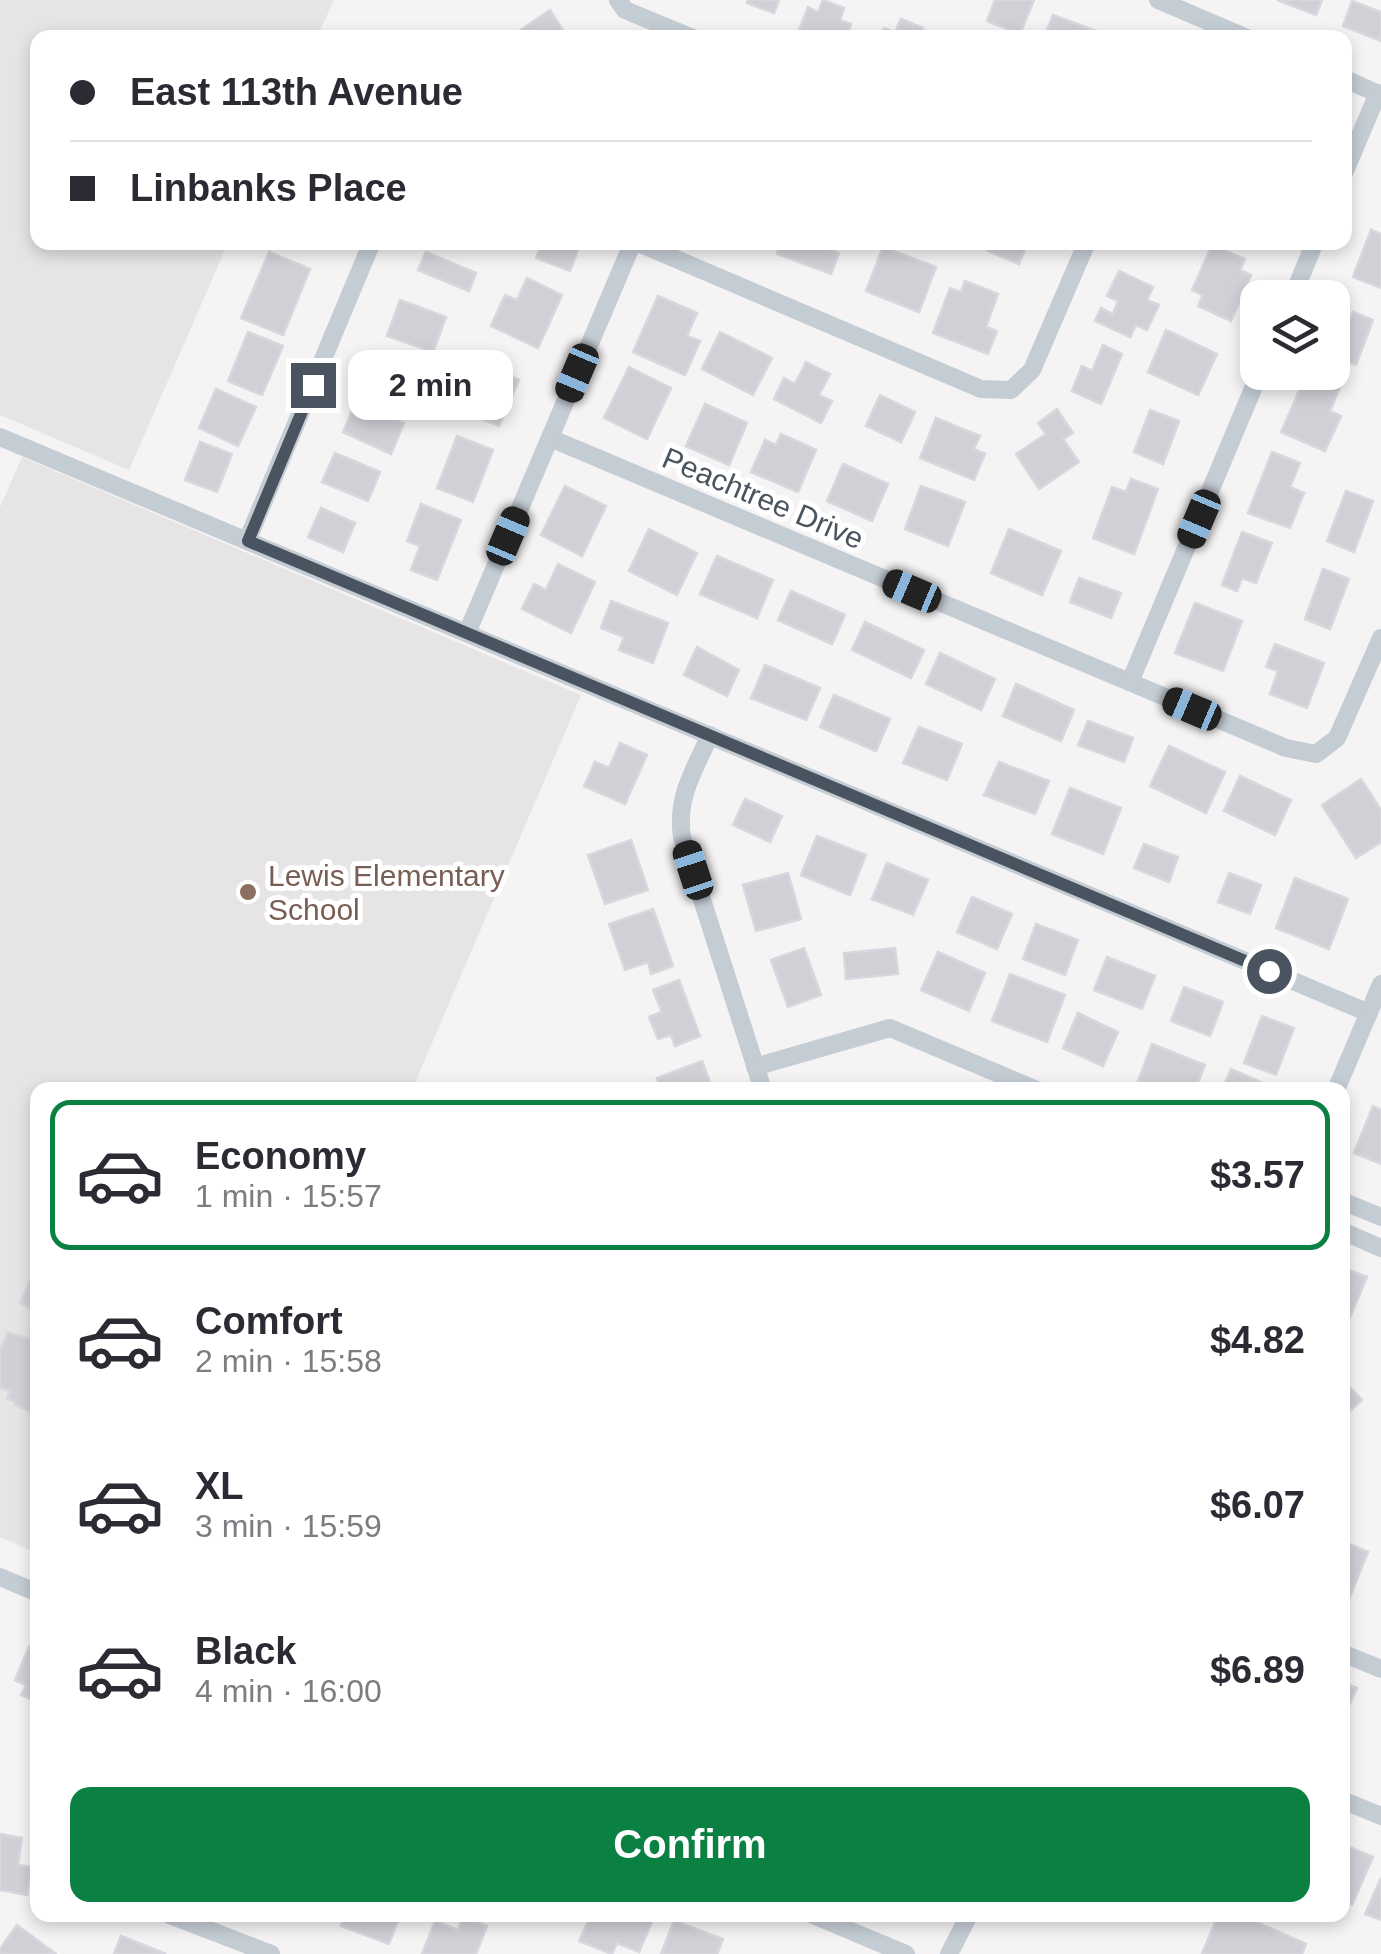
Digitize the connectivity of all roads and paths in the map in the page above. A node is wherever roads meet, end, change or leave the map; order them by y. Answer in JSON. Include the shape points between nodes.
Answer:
{"nodes":[{"id":1,"x":618,"y":0,"type":"edge"},
{"id":2,"x":1158,"y":0,"type":"edge"},
{"id":3,"x":674,"y":30,"type":"edge"},
{"id":4,"x":1227,"y":30,"type":"edge"},
{"id":5,"x":1352,"y":82,"type":"edge"},
{"id":6,"x":1379,"y":94,"type":"edge"},
{"id":7,"x":1352,"y":155,"type":"edge"},
{"id":8,"x":369,"y":250,"type":"edge"},
{"id":9,"x":631,"y":250,"type":"edge"},
{"id":10,"x":653,"y":250,"type":"edge"},
{"id":11,"x":1083,"y":250,"type":"edge"},
{"id":12,"x":1312,"y":250,"type":"edge"},
{"id":13,"x":1299,"y":280,"type":"edge"},
{"id":14,"x":1252,"y":390,"type":"edge"},
{"id":15,"x":0,"y":437,"type":"edge"},
{"id":16,"x":550,"y":438,"type":"junction"},
{"id":17,"x":248,"y":541,"type":"junction"},
{"id":18,"x":467,"y":633,"type":"junction"},
{"id":19,"x":1381,"y":638,"type":"edge"},
{"id":20,"x":1130,"y":682,"type":"junction"},
{"id":21,"x":710,"y":735,"type":"junction"},
{"id":22,"x":1381,"y":984,"type":"edge"},
{"id":23,"x":1369,"y":1012,"type":"junction"},
{"id":24,"x":755,"y":1067,"type":"junction"},
{"id":25,"x":760,"y":1082,"type":"edge"},
{"id":26,"x":1018,"y":1082,"type":"edge"},
{"id":27,"x":1339,"y":1082,"type":"edge"},
{"id":28,"x":1350,"y":1204,"type":"edge"},
{"id":29,"x":1381,"y":1218,"type":"edge"},
{"id":30,"x":1350,"y":1235,"type":"edge"},
{"id":31,"x":1381,"y":1248,"type":"edge"},
{"id":32,"x":0,"y":1577,"type":"edge"},
{"id":33,"x":30,"y":1590,"type":"edge"},
{"id":34,"x":1350,"y":1656,"type":"edge"},
{"id":35,"x":1381,"y":1669,"type":"edge"},
{"id":36,"x":1350,"y":1803,"type":"edge"},
{"id":37,"x":1381,"y":1816,"type":"edge"},
{"id":38,"x":188,"y":1922,"type":"edge"},
{"id":39,"x":830,"y":1922,"type":"edge"},
{"id":40,"x":965,"y":1922,"type":"edge"},
{"id":41,"x":271,"y":1954,"type":"edge"},
{"id":42,"x":906,"y":1954,"type":"edge"},
{"id":43,"x":949,"y":1954,"type":"edge"}],
"edges":[{"from":1,"to":3,"type":"street","via":[[625,10]]},
{"from":2,"to":4,"type":"street"},
{"from":5,"to":6,"type":"street"},
{"from":6,"to":7,"type":"street"},
{"from":8,"to":17,"type":"street"},
{"from":9,"to":16,"type":"street"},
{"from":10,"to":11,"type":"street","via":[[981,389],[1011,390],[1032,370]]},
{"from":12,"to":13,"type":"street"},
{"from":14,"to":20,"type":"street"},
{"from":15,"to":17,"type":"street"},
{"from":16,"to":18,"type":"street"},
{"from":16,"to":20,"type":"street","name":"Peachtree Drive"},
{"from":17,"to":18,"type":"street"},
{"from":18,"to":21,"type":"street"},
{"from":19,"to":20,"type":"street","name":"Peachtree Drive","via":[[1338,738],[1316,754],[1286,748]]},
{"from":21,"to":23,"type":"street"},
{"from":21,"to":24,"type":"street","via":[[679,817]]},
{"from":22,"to":23,"type":"street"},
{"from":23,"to":27,"type":"street"},
{"from":24,"to":25,"type":"street"},
{"from":24,"to":26,"type":"street","via":[[890,1028]]},
{"from":28,"to":29,"type":"street"},
{"from":30,"to":31,"type":"street"},
{"from":32,"to":33,"type":"street"},
{"from":34,"to":35,"type":"street"},
{"from":36,"to":37,"type":"street"},
{"from":38,"to":41,"type":"street"},
{"from":39,"to":42,"type":"street"},
{"from":40,"to":43,"type":"street"}]}
